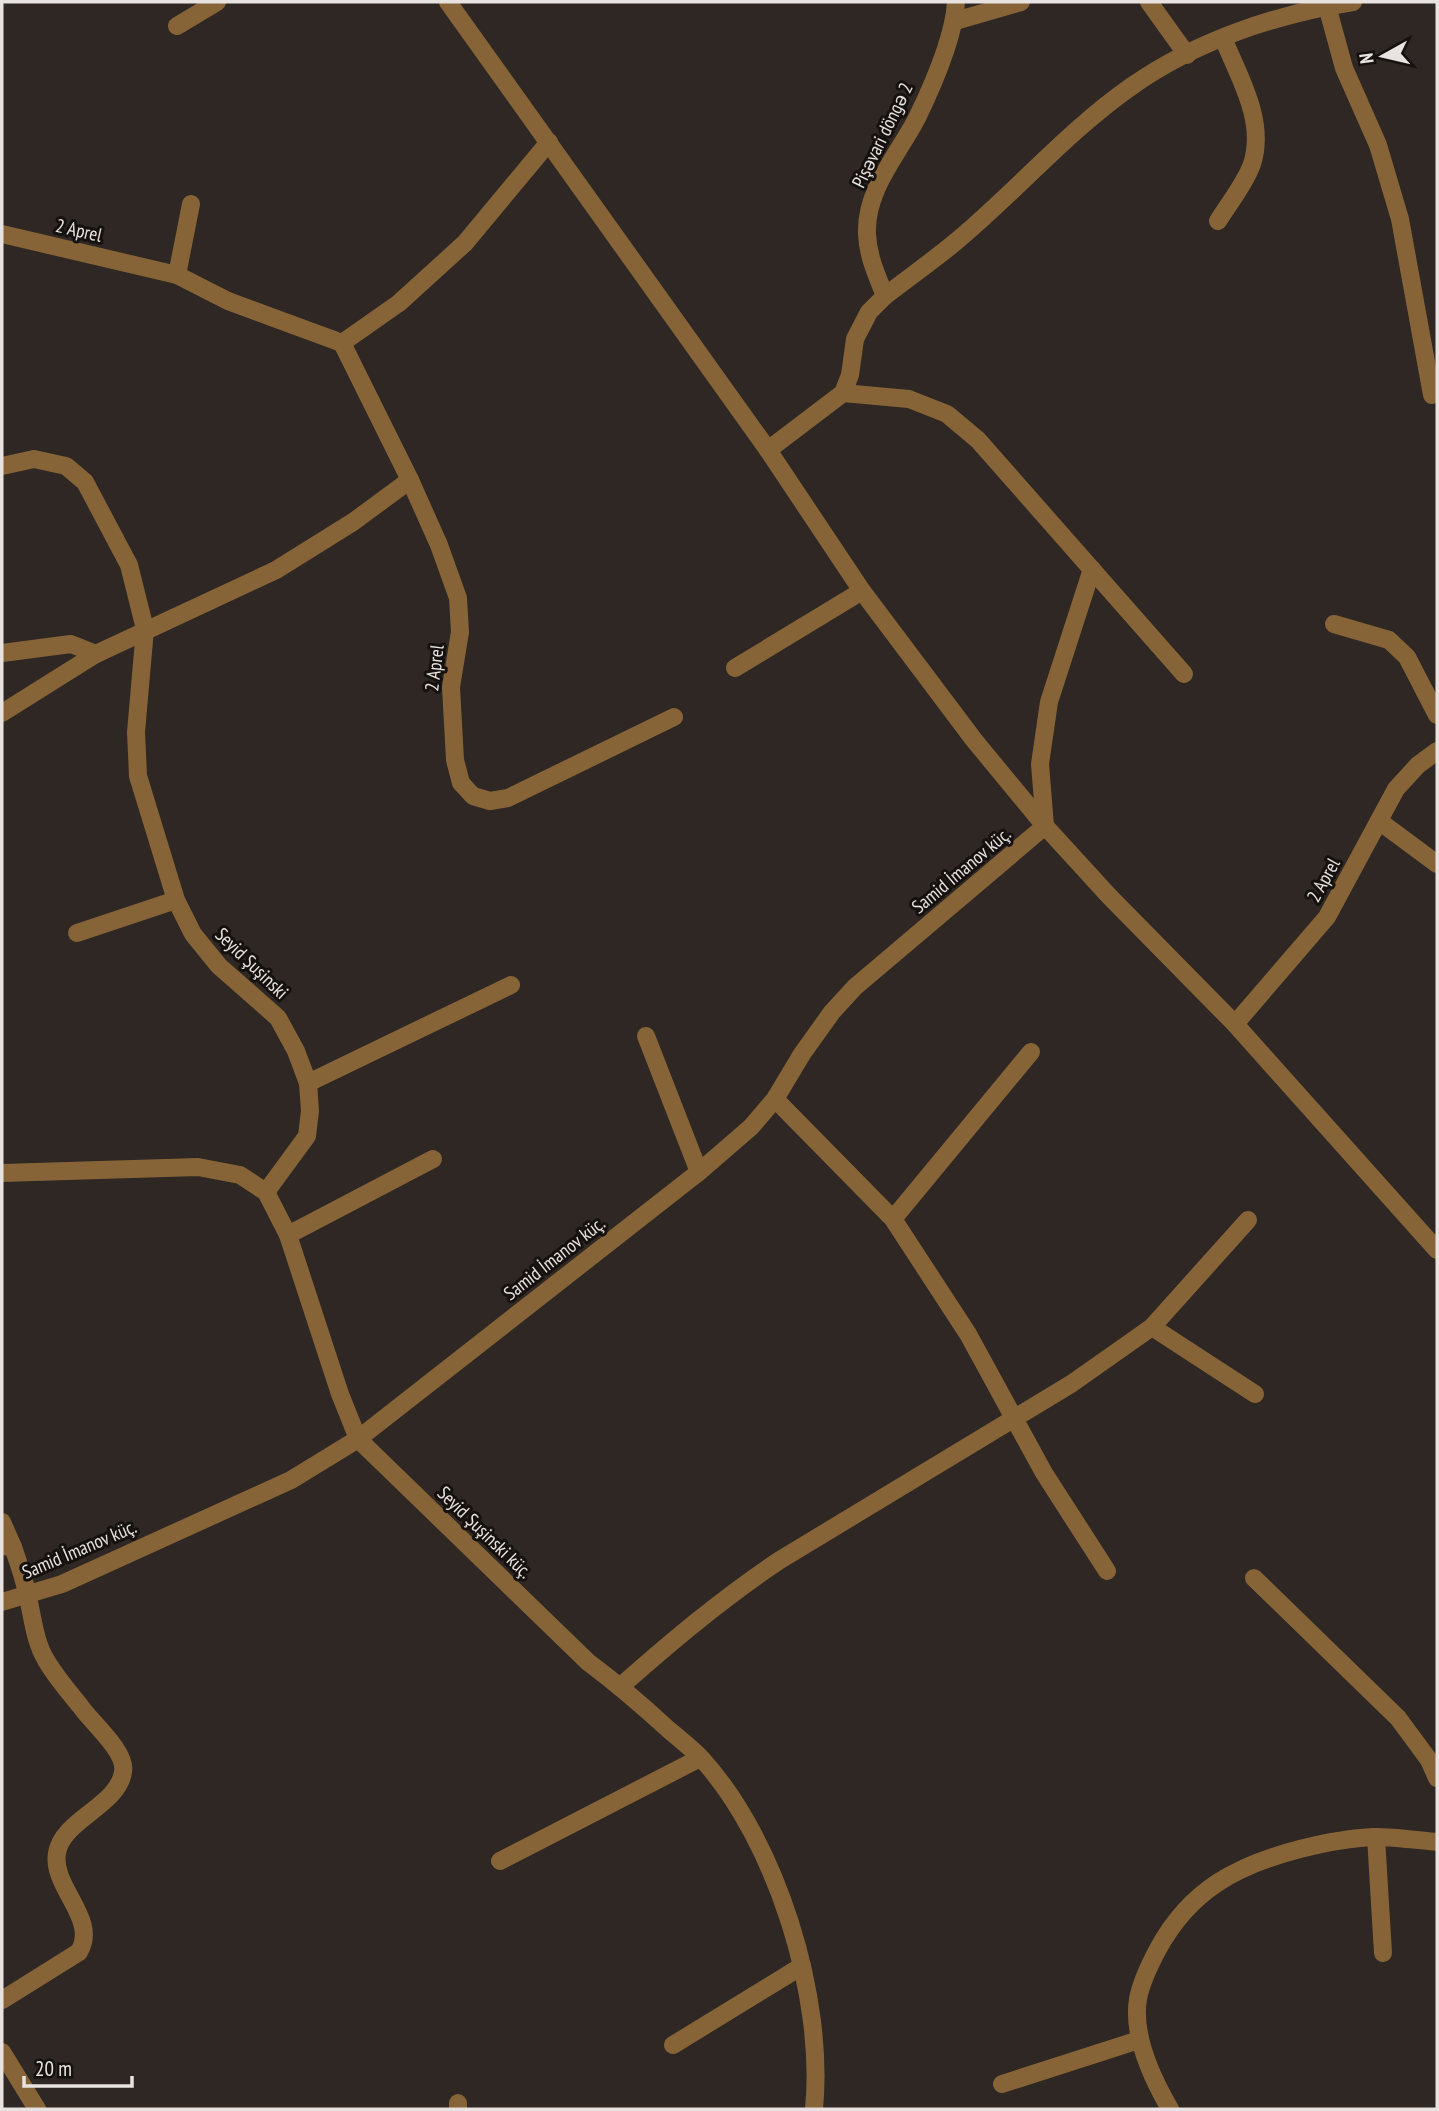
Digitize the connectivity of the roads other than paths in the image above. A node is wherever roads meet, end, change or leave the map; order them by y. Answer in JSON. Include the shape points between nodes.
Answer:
{"nodes":[{"id":1,"x":217,"y":2,"type":"edge"},
{"id":2,"x":448,"y":2,"type":"edge"},
{"id":3,"x":956,"y":2,"type":"edge"},
{"id":4,"x":1021,"y":2,"type":"edge"},
{"id":5,"x":1149,"y":2,"type":"edge"},
{"id":6,"x":1353,"y":2,"type":"edge"},
{"id":7,"x":1328,"y":6,"type":"junction"},
{"id":8,"x":955,"y":21,"type":"junction"},
{"id":9,"x":177,"y":26,"type":"dead end"},
{"id":10,"x":1223,"y":38,"type":"junction"},
{"id":11,"x":1187,"y":55,"type":"junction"},
{"id":12,"x":549,"y":142,"type":"junction"},
{"id":13,"x":191,"y":204,"type":"dead end"},
{"id":14,"x":1218,"y":221,"type":"dead end"},
{"id":15,"x":2,"y":233,"type":"edge"},
{"id":16,"x":177,"y":275,"type":"junction"},
{"id":17,"x":885,"y":296,"type":"junction"},
{"id":18,"x":342,"y":343,"type":"junction"},
{"id":19,"x":843,"y":393,"type":"junction"},
{"id":20,"x":1432,"y":395,"type":"dead end"},
{"id":21,"x":768,"y":450,"type":"junction"},
{"id":22,"x":2,"y":467,"type":"edge"},
{"id":23,"x":410,"y":480,"type":"junction"},
{"id":24,"x":1092,"y":569,"type":"junction"},
{"id":25,"x":862,"y":591,"type":"junction"},
{"id":26,"x":1334,"y":624,"type":"dead end"},
{"id":27,"x":145,"y":629,"type":"junction"},
{"id":28,"x":2,"y":653,"type":"edge"},
{"id":29,"x":96,"y":654,"type":"junction"},
{"id":30,"x":734,"y":668,"type":"dead end"},
{"id":31,"x":1184,"y":674,"type":"dead end"},
{"id":32,"x":2,"y":713,"type":"edge"},
{"id":33,"x":1437,"y":715,"type":"edge"},
{"id":34,"x":674,"y":717,"type":"dead end"},
{"id":35,"x":1437,"y":751,"type":"edge"},
{"id":36,"x":1379,"y":821,"type":"junction"},
{"id":37,"x":1045,"y":826,"type":"junction"},
{"id":38,"x":1437,"y":864,"type":"edge"},
{"id":39,"x":176,"y":900,"type":"junction"},
{"id":40,"x":77,"y":933,"type":"dead end"},
{"id":41,"x":511,"y":985,"type":"dead end"},
{"id":42,"x":1235,"y":1024,"type":"junction"},
{"id":43,"x":646,"y":1036,"type":"dead end"},
{"id":44,"x":1031,"y":1052,"type":"dead end"},
{"id":45,"x":308,"y":1083,"type":"junction"},
{"id":46,"x":775,"y":1099,"type":"junction"},
{"id":47,"x":433,"y":1159,"type":"dead end"},
{"id":48,"x":699,"y":1172,"type":"junction"},
{"id":49,"x":2,"y":1173,"type":"edge"},
{"id":50,"x":266,"y":1192,"type":"junction"},
{"id":51,"x":893,"y":1219,"type":"junction"},
{"id":52,"x":1248,"y":1220,"type":"dead end"},
{"id":53,"x":288,"y":1235,"type":"junction"},
{"id":54,"x":1437,"y":1250,"type":"edge"},
{"id":55,"x":1152,"y":1327,"type":"junction"},
{"id":56,"x":1255,"y":1394,"type":"dead end"},
{"id":57,"x":1016,"y":1418,"type":"junction"},
{"id":58,"x":358,"y":1439,"type":"junction"},
{"id":59,"x":2,"y":1522,"type":"edge"},
{"id":60,"x":7,"y":1547,"type":"edge"},
{"id":61,"x":1107,"y":1572,"type":"dead end"},
{"id":62,"x":1254,"y":1577,"type":"dead end"},
{"id":63,"x":27,"y":1595,"type":"junction"},
{"id":64,"x":2,"y":1602,"type":"edge"},
{"id":65,"x":621,"y":1686,"type":"junction"},
{"id":66,"x":700,"y":1758,"type":"junction"},
{"id":67,"x":1437,"y":1777,"type":"edge"},
{"id":68,"x":1376,"y":1837,"type":"junction"},
{"id":69,"x":1437,"y":1842,"type":"edge"},
{"id":70,"x":500,"y":1861,"type":"dead end"},
{"id":71,"x":1383,"y":1953,"type":"dead end"},
{"id":72,"x":802,"y":1966,"type":"junction"},
{"id":73,"x":2,"y":2000,"type":"edge"},
{"id":74,"x":1139,"y":2040,"type":"junction"},
{"id":75,"x":673,"y":2045,"type":"dead end"},
{"id":76,"x":2,"y":2052,"type":"edge"},
{"id":77,"x":1002,"y":2084,"type":"dead end"},
{"id":78,"x":37,"y":2109,"type":"edge"},
{"id":79,"x":814,"y":2109,"type":"edge"},
{"id":80,"x":1170,"y":2109,"type":"edge"}],
"edges":[{"from":1,"to":9,"type":"street"},
{"from":2,"to":12,"type":"street"},
{"from":3,"to":8,"type":"street","name":"Pişəvari döngə 2"},
{"from":4,"to":8,"type":"street"},
{"from":5,"to":11,"type":"street"},
{"from":6,"to":7,"type":"street"},
{"from":7,"to":10,"type":"street"},
{"from":7,"to":20,"type":"street","via":[[1344,68],[1378,145],[1400,219]]},
{"from":8,"to":17,"type":"street","name":"Pişəvari döngə 2","via":[[916,118],[874,190],[867,232],[871,261]]},
{"from":10,"to":11,"type":"street"},
{"from":10,"to":14,"type":"street","via":[[1255,116],[1256,146],[1251,167]]},
{"from":11,"to":17,"type":"street","via":[[1132,86],[1093,117],[953,244]]},
{"from":12,"to":18,"type":"street","via":[[465,243],[399,303]]},
{"from":12,"to":21,"type":"street"},
{"from":13,"to":16,"type":"street"},
{"from":15,"to":16,"type":"street","name":"2 Aprel"},
{"from":16,"to":18,"type":"street","name":"2 Aprel","via":[[228,301]]},
{"from":17,"to":19,"type":"street","via":[[869,312],[855,339]]},
{"from":18,"to":23,"type":"street","name":"2 Aprel"},
{"from":19,"to":21,"type":"street"},
{"from":19,"to":24,"type":"street","via":[[909,399],[947,414],[978,440]]},
{"from":21,"to":25,"type":"street"},
{"from":22,"to":27,"type":"street","name":"Seyid Şuşinski","via":[[34,458],[66,466],[85,482],[129,565]]},
{"from":23,"to":27,"type":"street","via":[[276,569]]},
{"from":23,"to":34,"type":"street","name":"2 Aprel","via":[[458,598],[460,632],[450,687],[455,760],[461,783],[473,796],[508,799]]},
{"from":24,"to":31,"type":"street"},
{"from":24,"to":37,"type":"street","via":[[1049,702],[1040,764]]},
{"from":25,"to":30,"type":"street"},
{"from":25,"to":37,"type":"street"},
{"from":26,"to":33,"type":"street","via":[[1389,640],[1407,657]]},
{"from":27,"to":29,"type":"street"},
{"from":27,"to":39,"type":"street","name":"Seyid Şuşinski","via":[[136,732],[138,776]]},
{"from":28,"to":29,"type":"street","via":[[71,644]]},
{"from":29,"to":32,"type":"street"},
{"from":35,"to":36,"type":"street","name":"2 Aprel","via":[[1396,789]]},
{"from":36,"to":38,"type":"street"},
{"from":36,"to":42,"type":"street","name":"2 Aprel","via":[[1327,917]]},
{"from":37,"to":42,"type":"street"},
{"from":37,"to":46,"type":"street","name":"Samid İmanov küç.","via":[[855,987],[802,1054]]},
{"from":39,"to":40,"type":"street"},
{"from":39,"to":45,"type":"street","name":"Seyid Şuşinski","via":[[193,933],[219,966],[278,1018]]},
{"from":41,"to":45,"type":"street"},
{"from":42,"to":54,"type":"street"},
{"from":43,"to":48,"type":"street"},
{"from":44,"to":51,"type":"street"},
{"from":45,"to":50,"type":"street","name":"Seyid Şuşinski","via":[[307,1136]]},
{"from":46,"to":48,"type":"street","name":"Samid İmanov küç.","via":[[751,1128]]},
{"from":46,"to":51,"type":"street"},
{"from":47,"to":53,"type":"street"},
{"from":48,"to":58,"type":"street","name":"Samid İmanov küç."},
{"from":49,"to":50,"type":"street","via":[[198,1167],[240,1175]]},
{"from":50,"to":53,"type":"street","name":"Seyid Şuşinski küç."},
{"from":51,"to":57,"type":"street"},
{"from":52,"to":55,"type":"street"},
{"from":53,"to":58,"type":"street","name":"Seyid Şuşinski küç."},
{"from":55,"to":56,"type":"street"},
{"from":55,"to":57,"type":"street"},
{"from":57,"to":61,"type":"street","via":[[1044,1473]]},
{"from":57,"to":65,"type":"street","via":[[780,1560],[692,1624]]},
{"from":58,"to":63,"type":"street","name":"Samid İmanov küç.","via":[[291,1480],[62,1584]]},
{"from":58,"to":65,"type":"street","name":"Seyid Şuşinski küç.","via":[[587,1662]]},
{"from":59,"to":60,"type":"street"},
{"from":60,"to":63,"type":"street"},
{"from":62,"to":67,"type":"street","via":[[1398,1718]]},
{"from":63,"to":64,"type":"street","name":"Samid İmanov küç."},
{"from":63,"to":73,"type":"street","via":[[45,1659],[119,1753],[124,1769],[119,1787],[63,1838],[57,1852],[58,1869],[85,1941],[79,1952]]},
{"from":65,"to":66,"type":"street","name":"Seyid Şuşinski küç."},
{"from":66,"to":70,"type":"street"},
{"from":66,"to":72,"type":"street","name":"Seyid Şuşinski küç.","via":[[749,1828],[778,1889]]},
{"from":68,"to":69,"type":"street"},
{"from":68,"to":71,"type":"street"},
{"from":68,"to":74,"type":"street","via":[[1344,1839],[1262,1858],[1227,1874],[1184,1910],[1151,1962],[1138,1999]]},
{"from":72,"to":75,"type":"street"},
{"from":72,"to":79,"type":"street","name":"Seyid Şuşinski küç.","via":[[813,2044]]},
{"from":74,"to":77,"type":"street"},
{"from":74,"to":80,"type":"street"},
{"from":76,"to":78,"type":"street"}]}
